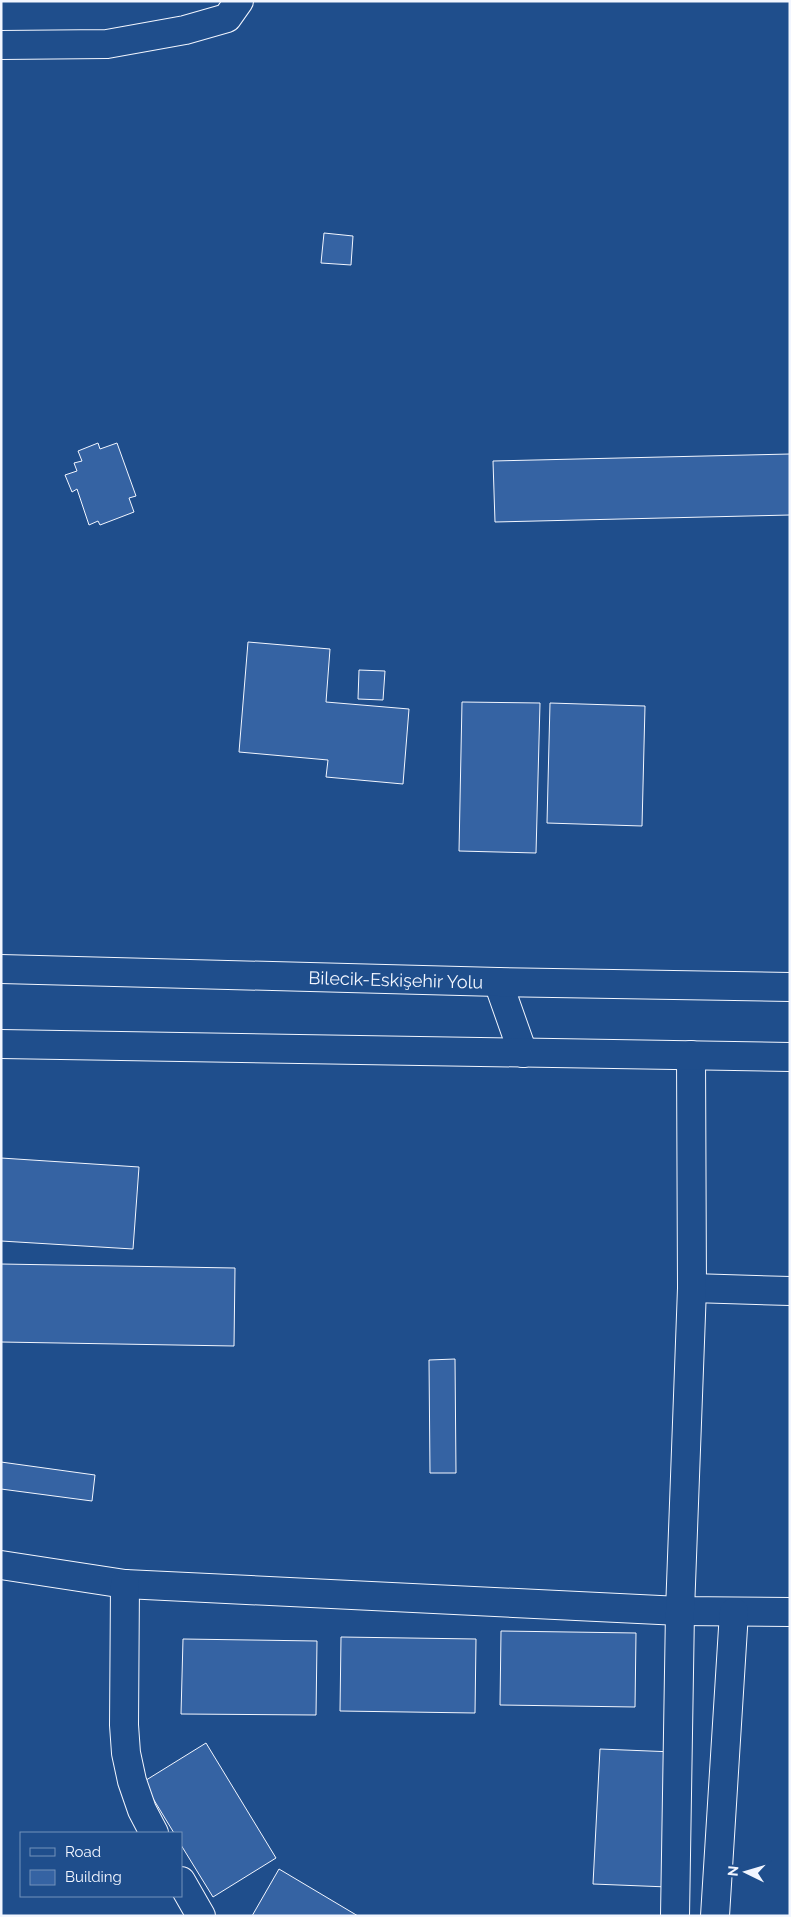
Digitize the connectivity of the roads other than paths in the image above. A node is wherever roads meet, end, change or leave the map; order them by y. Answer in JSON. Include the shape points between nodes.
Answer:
{"nodes":[{"id":1,"x":239,"y":1,"type":"edge"},
{"id":2,"x":1,"y":45,"type":"edge"},
{"id":3,"x":1,"y":969,"type":"edge"},
{"id":4,"x":498,"y":982,"type":"junction"},
{"id":5,"x":790,"y":987,"type":"edge"},
{"id":6,"x":1,"y":1044,"type":"edge"},
{"id":7,"x":523,"y":1053,"type":"junction"},
{"id":8,"x":690,"y":1055,"type":"junction"},
{"id":9,"x":790,"y":1057,"type":"edge"},
{"id":10,"x":692,"y":1288,"type":"junction"},
{"id":11,"x":790,"y":1291,"type":"edge"},
{"id":12,"x":1,"y":1565,"type":"edge"},
{"id":13,"x":125,"y":1584,"type":"junction"},
{"id":14,"x":680,"y":1611,"type":"junction"},
{"id":15,"x":734,"y":1612,"type":"junction"},
{"id":16,"x":790,"y":1612,"type":"edge"},
{"id":17,"x":153,"y":1832,"type":"edge"},
{"id":18,"x":182,"y":1883,"type":"edge"},
{"id":19,"x":201,"y":1916,"type":"edge"},
{"id":20,"x":675,"y":1916,"type":"edge"},
{"id":21,"x":715,"y":1916,"type":"edge"}],
"edges":[{"from":1,"to":2,"type":"street","via":[[226,18],[185,30],[106,44]]},
{"from":3,"to":4,"type":"street","name":"Bilecik-Eskişehir Yolu"},
{"from":4,"to":5,"type":"street","name":"Bilecik-Eskişehir Yolu"},
{"from":4,"to":7,"type":"street"},
{"from":6,"to":7,"type":"street"},
{"from":7,"to":8,"type":"street"},
{"from":8,"to":9,"type":"street"},
{"from":8,"to":10,"type":"street"},
{"from":10,"to":11,"type":"street"},
{"from":10,"to":14,"type":"street"},
{"from":12,"to":13,"type":"street"},
{"from":13,"to":14,"type":"street"},
{"from":13,"to":17,"type":"street","via":[[126,1753],[134,1788]]},
{"from":14,"to":15,"type":"street"},
{"from":14,"to":20,"type":"street"},
{"from":15,"to":16,"type":"street"},
{"from":15,"to":21,"type":"street"},
{"from":18,"to":19,"type":"street"}]}
